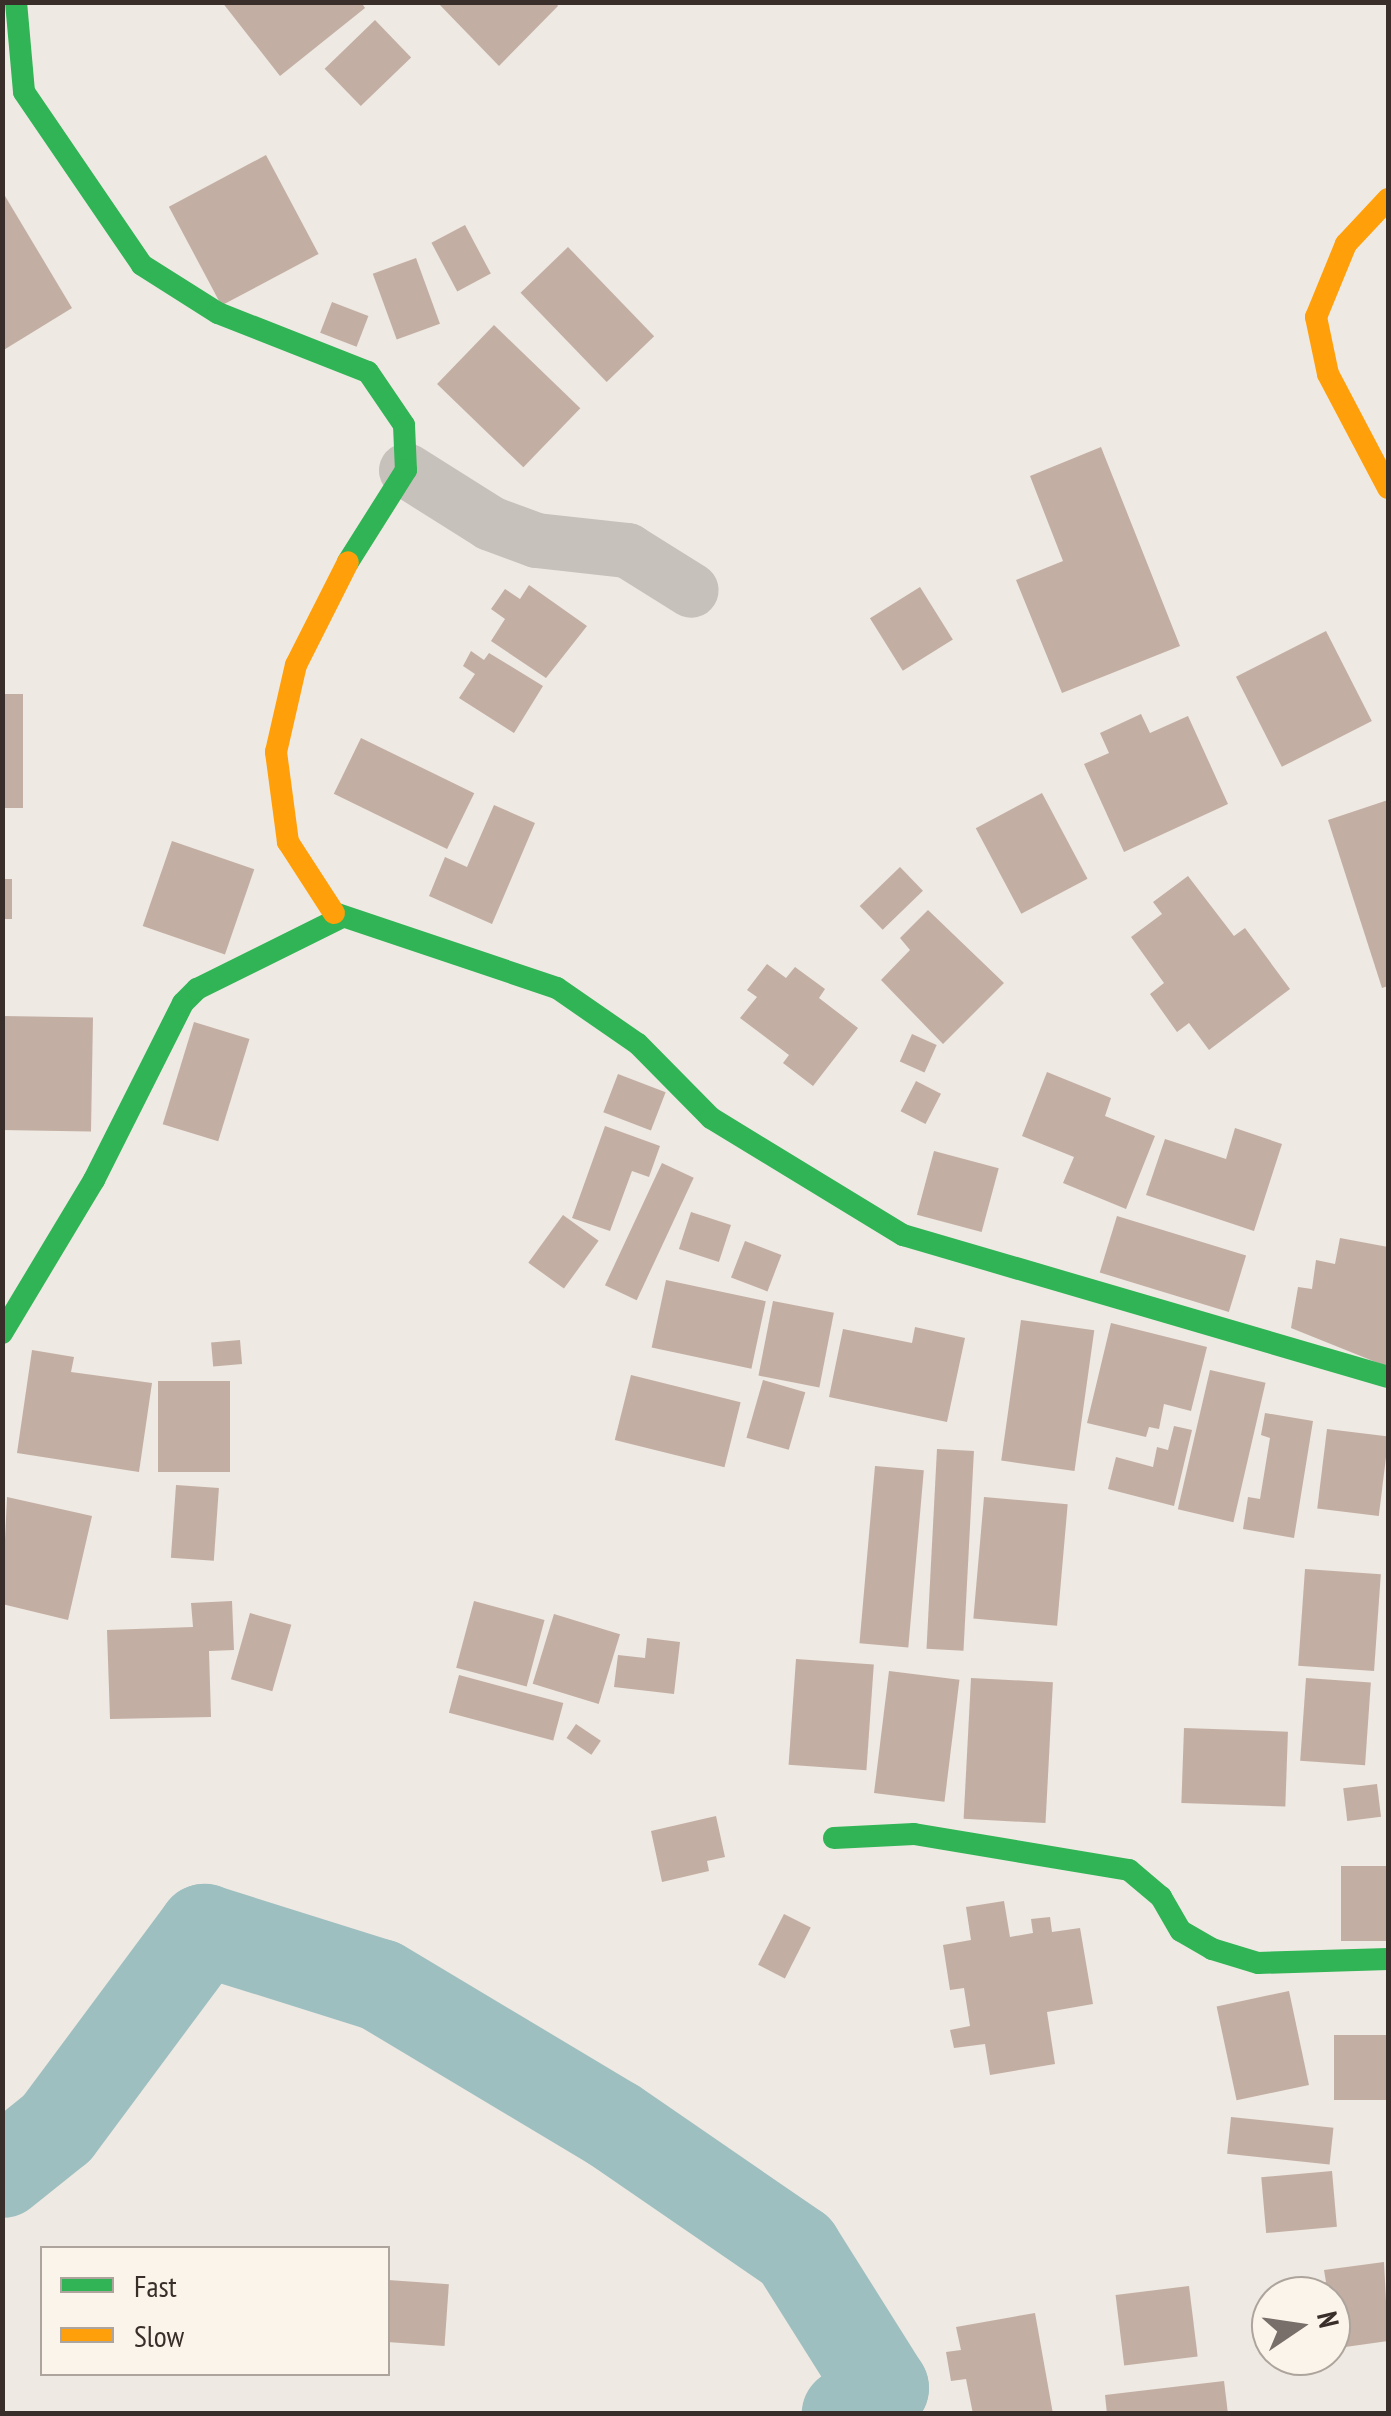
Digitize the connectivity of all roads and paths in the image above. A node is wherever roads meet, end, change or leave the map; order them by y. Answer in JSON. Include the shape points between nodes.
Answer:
{"nodes":[{"id":1,"x":16,"y":2,"type":"edge"},
{"id":2,"x":13,"y":89,"type":"edge"},
{"id":3,"x":1388,"y":199,"type":"edge"},
{"id":4,"x":406,"y":470,"type":"junction"},
{"id":5,"x":1388,"y":488,"type":"edge"},
{"id":6,"x":691,"y":590,"type":"dead end"},
{"id":7,"x":340,"y":918,"type":"junction"},
{"id":8,"x":2,"y":1333,"type":"edge"},
{"id":9,"x":1388,"y":1377,"type":"edge"},
{"id":10,"x":834,"y":1838,"type":"dead end"},
{"id":11,"x":1388,"y":1959,"type":"edge"}],
"edges":[{"from":1,"to":2,"type":"street"},
{"from":2,"to":4,"type":"street","via":[[142,266],[218,313],[368,372],[404,426]]},
{"from":3,"to":5,"type":"street","via":[[1346,244],[1316,317],[1328,374]]},
{"from":4,"to":6,"type":"street","via":[[490,523],[536,540],[627,550]]},
{"from":4,"to":7,"type":"street","via":[[348,562],[296,665],[276,752],[288,842],[322,903]]},
{"from":7,"to":8,"type":"street","via":[[197,989],[183,1003],[94,1180]]},
{"from":7,"to":9,"type":"street","via":[[557,988],[638,1044],[711,1118],[903,1235]]},
{"from":10,"to":11,"type":"street","via":[[914,1834],[1130,1870],[1161,1897],[1181,1930],[1212,1950],[1258,1963]]}]}
